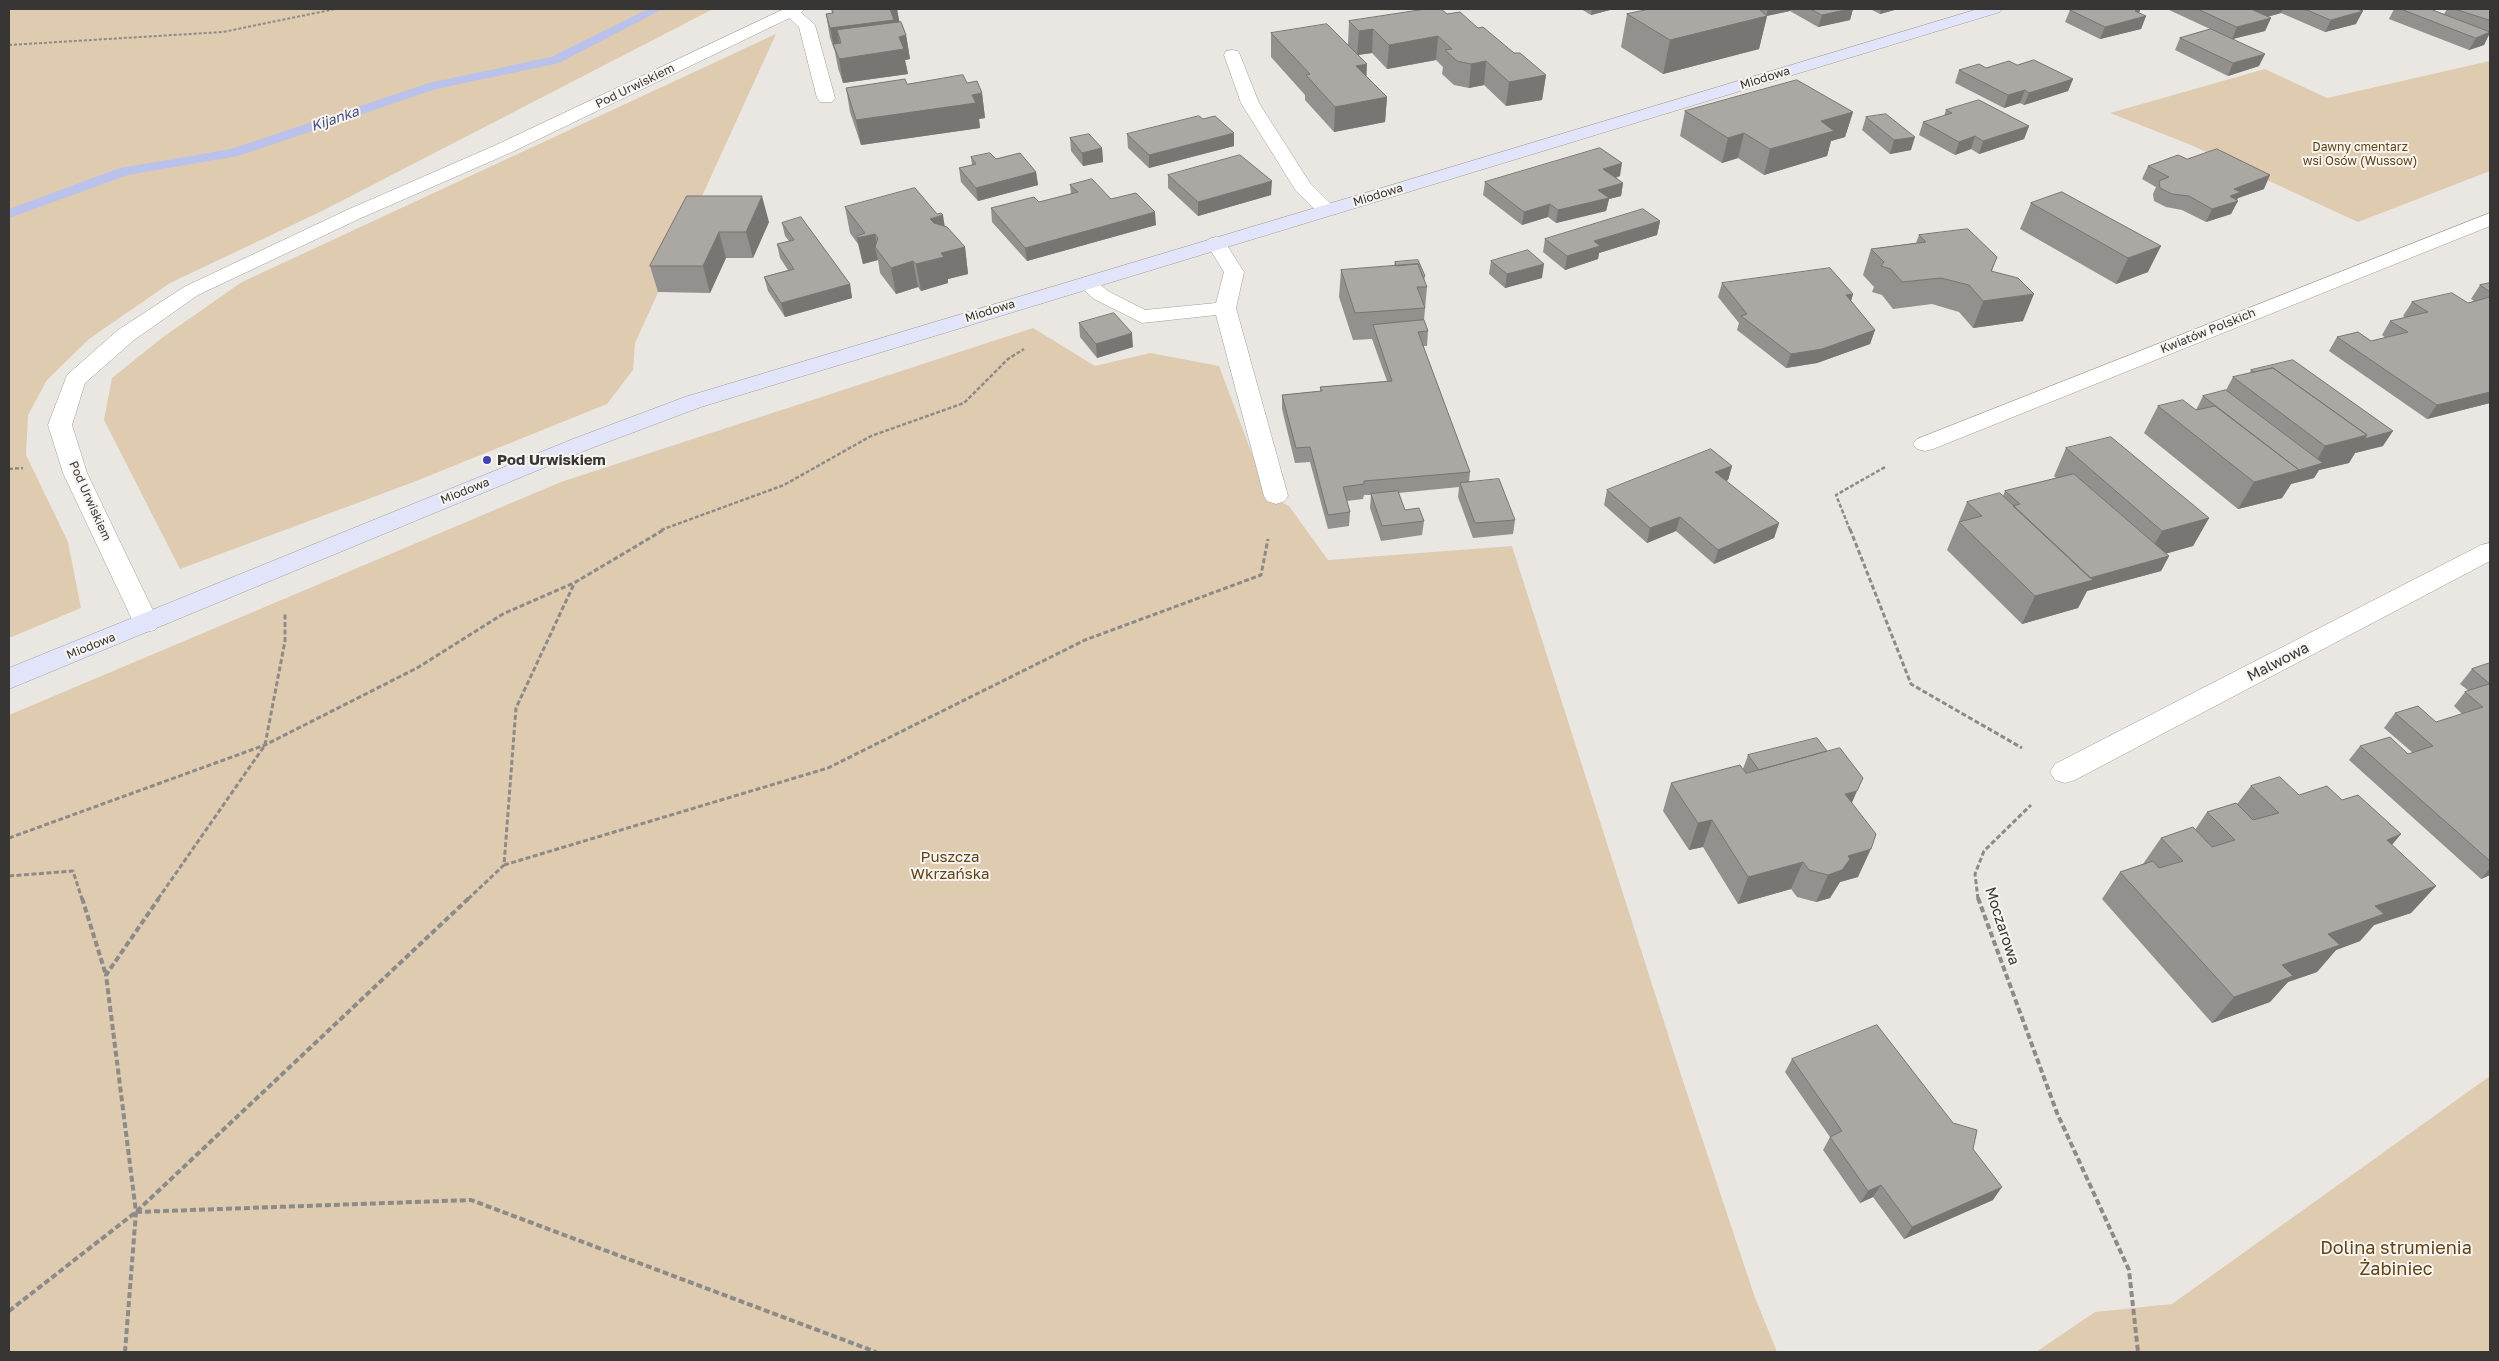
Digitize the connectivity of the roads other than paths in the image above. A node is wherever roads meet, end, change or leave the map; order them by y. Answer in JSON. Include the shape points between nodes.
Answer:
{"nodes":[{"id":1,"x":1994,"y":9,"type":"edge"},
{"id":2,"x":793,"y":10,"type":"edge"},
{"id":3,"x":1232,"y":54,"type":"dead end"},
{"id":4,"x":826,"y":98,"type":"dead end"},
{"id":5,"x":1327,"y":210,"type":"junction"},
{"id":6,"x":2490,"y":219,"type":"edge"},
{"id":7,"x":1216,"y":243,"type":"junction"},
{"id":8,"x":1086,"y":283,"type":"junction"},
{"id":9,"x":1225,"y":308,"type":"junction"},
{"id":10,"x":1925,"y":444,"type":"road end"},
{"id":11,"x":1276,"y":496,"type":"road end"},
{"id":12,"x":2490,"y":551,"type":"edge"},
{"id":13,"x":146,"y":623,"type":"junction"},
{"id":14,"x":9,"y":679,"type":"edge"},
{"id":15,"x":2065,"y":772,"type":"road end"}],
"edges":[{"from":1,"to":5,"type":"street","name":"Miodowa"},
{"from":2,"to":4,"type":"street","via":[[807,25]]},
{"from":2,"to":13,"type":"street","name":"Pod Urwiskiem","via":[[503,149],[354,214],[191,291],[126,335],[75,380],[60,425],[75,473]]},
{"from":3,"to":5,"type":"street","via":[[1250,103],[1302,188]]},
{"from":5,"to":7,"type":"street","name":"Miodowa"},
{"from":6,"to":10,"type":"street","name":"Kwiatów Polskich"},
{"from":7,"to":8,"type":"street","name":"Miodowa"},
{"from":7,"to":9,"type":"street","via":[[1234,272]]},
{"from":8,"to":9,"type":"street","via":[[1142,317]]},
{"from":8,"to":13,"type":"street","name":"Miodowa","via":[[650,417]]},
{"from":9,"to":11,"type":"street"},
{"from":12,"to":15,"type":"street","name":"Malwowa"},
{"from":13,"to":14,"type":"street","name":"Miodowa"}]}
